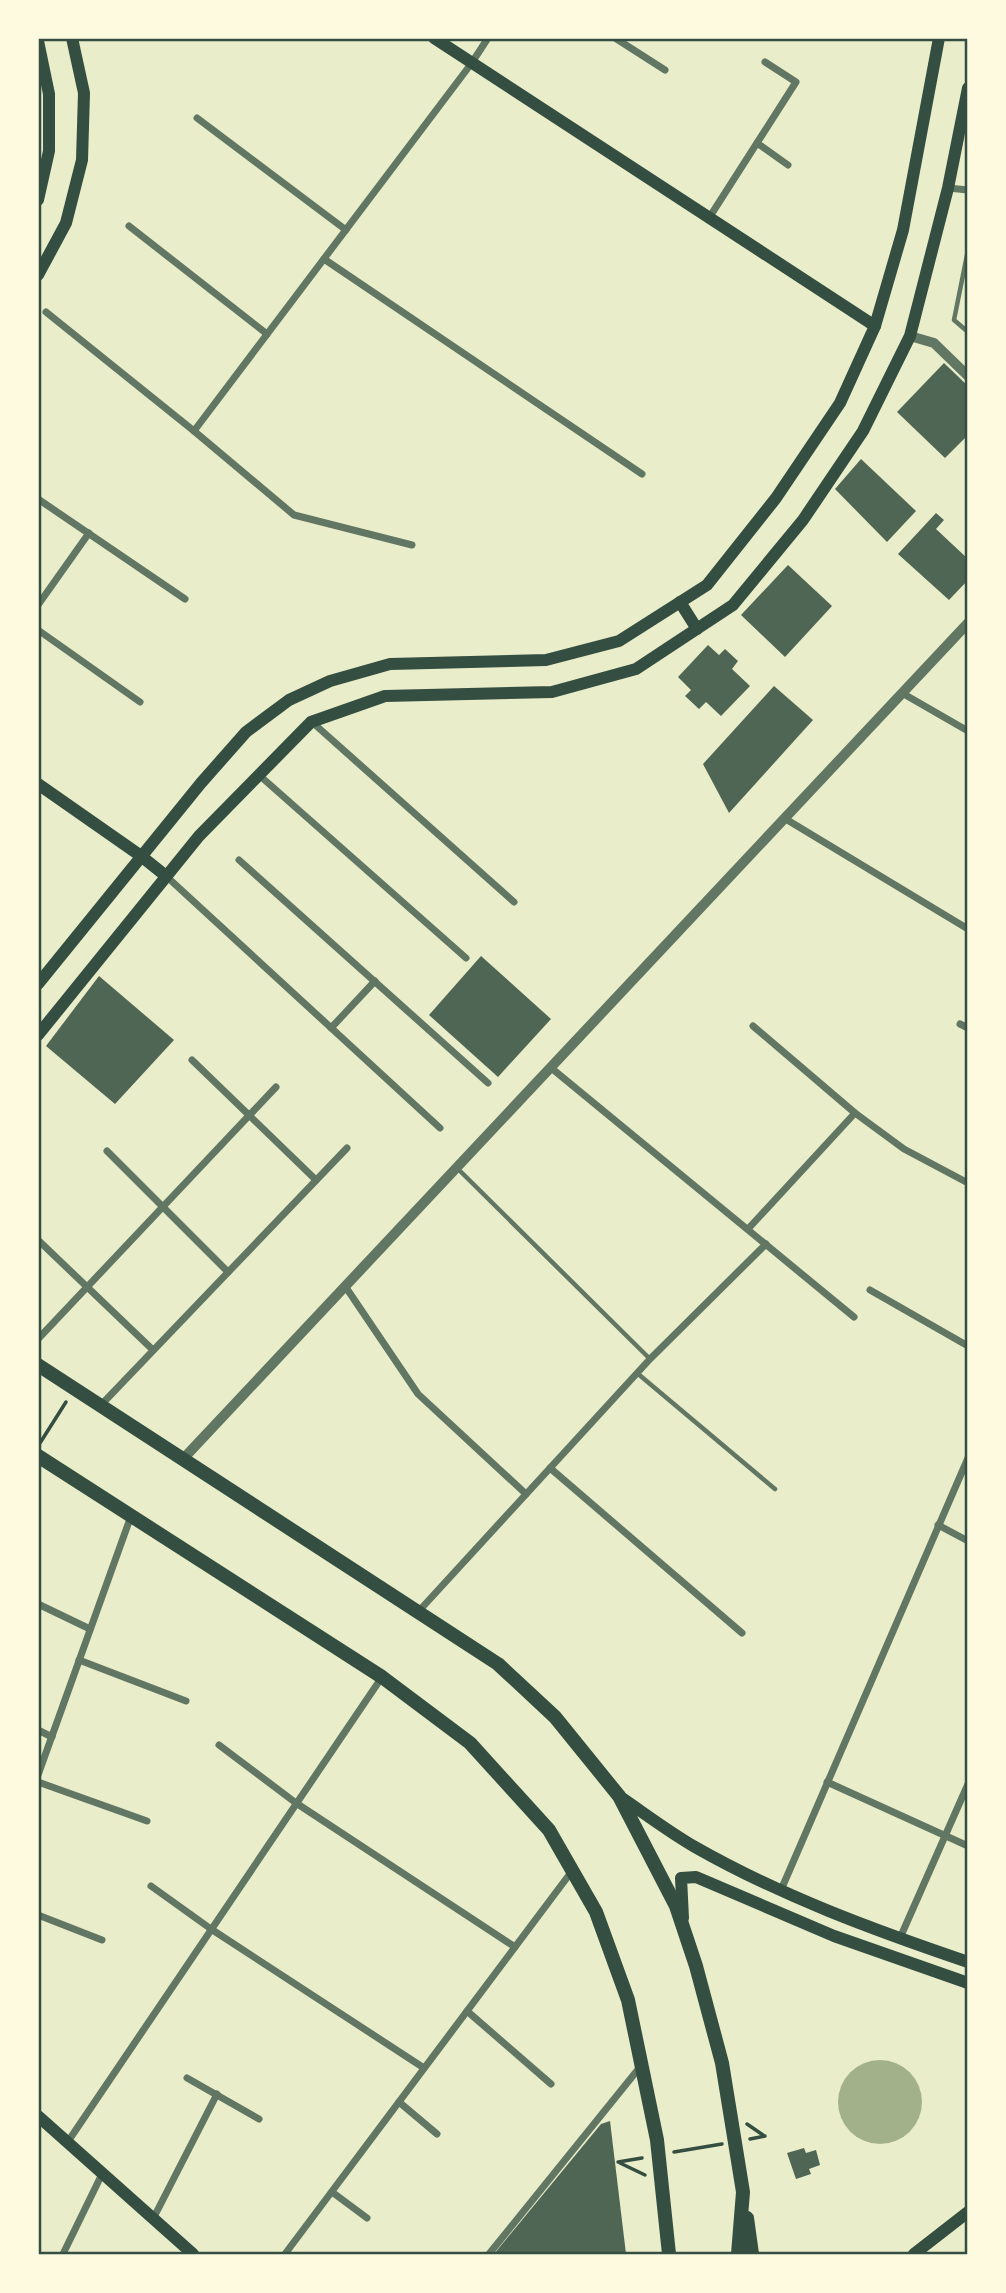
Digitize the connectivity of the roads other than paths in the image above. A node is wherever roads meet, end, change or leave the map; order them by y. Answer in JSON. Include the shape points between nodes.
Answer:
{"nodes":[{"id":1,"x":72,"y":38,"type":"edge"},
{"id":2,"x":434,"y":38,"type":"edge"},
{"id":3,"x":488,"y":38,"type":"edge"},
{"id":4,"x":615,"y":38,"type":"edge"},
{"id":5,"x":939,"y":38,"type":"edge"},
{"id":6,"x":38,"y":41,"type":"edge"},
{"id":7,"x":765,"y":62,"type":"dead end"},
{"id":8,"x":471,"y":64,"type":"junction"},
{"id":9,"x":665,"y":70,"type":"dead end"},
{"id":10,"x":968,"y":88,"type":"edge"},
{"id":11,"x":197,"y":118,"type":"dead end"},
{"id":12,"x":757,"y":143,"type":"junction"},
{"id":13,"x":788,"y":165,"type":"dead end"},
{"id":14,"x":948,"y":188,"type":"junction"},
{"id":15,"x":968,"y":190,"type":"edge"},
{"id":16,"x":38,"y":200,"type":"edge"},
{"id":17,"x":709,"y":218,"type":"junction"},
{"id":18,"x":129,"y":226,"type":"dead end"},
{"id":19,"x":346,"y":230,"type":"junction"},
{"id":20,"x":968,"y":250,"type":"edge"},
{"id":21,"x":324,"y":259,"type":"junction"},
{"id":22,"x":38,"y":275,"type":"edge"},
{"id":23,"x":46,"y":312,"type":"dead end"},
{"id":24,"x":875,"y":326,"type":"junction"},
{"id":25,"x":968,"y":332,"type":"edge"},
{"id":26,"x":267,"y":334,"type":"junction"},
{"id":27,"x":910,"y":336,"type":"junction"},
{"id":28,"x":968,"y":376,"type":"edge"},
{"id":29,"x":194,"y":431,"type":"junction"},
{"id":30,"x":642,"y":474,"type":"dead end"},
{"id":31,"x":38,"y":499,"type":"edge"},
{"id":32,"x":89,"y":533,"type":"junction"},
{"id":33,"x":412,"y":545,"type":"dead end"},
{"id":34,"x":185,"y":598,"type":"dead end"},
{"id":35,"x":680,"y":602,"type":"junction"},
{"id":36,"x":38,"y":605,"type":"edge"},
{"id":37,"x":968,"y":622,"type":"edge"},
{"id":38,"x":697,"y":629,"type":"junction"},
{"id":39,"x":38,"y":630,"type":"edge"},
{"id":40,"x":902,"y":693,"type":"junction"},
{"id":41,"x":140,"y":702,"type":"dead end"},
{"id":42,"x":311,"y":722,"type":"junction"},
{"id":43,"x":968,"y":731,"type":"edge"},
{"id":44,"x":259,"y":775,"type":"junction"},
{"id":45,"x":38,"y":784,"type":"edge"},
{"id":46,"x":785,"y":818,"type":"junction"},
{"id":47,"x":141,"y":856,"type":"junction"},
{"id":48,"x":239,"y":860,"type":"dead end"},
{"id":49,"x":166,"y":876,"type":"junction"},
{"id":50,"x":514,"y":902,"type":"dead end"},
{"id":51,"x":968,"y":929,"type":"edge"},
{"id":52,"x":466,"y":958,"type":"dead end"},
{"id":53,"x":375,"y":981,"type":"junction"},
{"id":54,"x":38,"y":984,"type":"edge"},
{"id":55,"x":960,"y":1024,"type":"dead end"},
{"id":56,"x":753,"y":1026,"type":"dead end"},
{"id":57,"x":331,"y":1028,"type":"junction"},
{"id":58,"x":968,"y":1028,"type":"edge"},
{"id":59,"x":38,"y":1035,"type":"edge"},
{"id":60,"x":192,"y":1060,"type":"dead end"},
{"id":61,"x":550,"y":1067,"type":"junction"},
{"id":62,"x":488,"y":1083,"type":"dead end"},
{"id":63,"x":276,"y":1087,"type":"dead end"},
{"id":64,"x":855,"y":1113,"type":"junction"},
{"id":65,"x":249,"y":1115,"type":"junction"},
{"id":66,"x":440,"y":1128,"type":"dead end"},
{"id":67,"x":347,"y":1148,"type":"dead end"},
{"id":68,"x":107,"y":1151,"type":"dead end"},
{"id":69,"x":456,"y":1167,"type":"junction"},
{"id":70,"x":316,"y":1180,"type":"junction"},
{"id":71,"x":968,"y":1183,"type":"edge"},
{"id":72,"x":162,"y":1208,"type":"junction"},
{"id":73,"x":748,"y":1229,"type":"junction"},
{"id":74,"x":38,"y":1240,"type":"edge"},
{"id":75,"x":766,"y":1244,"type":"junction"},
{"id":76,"x":228,"y":1272,"type":"junction"},
{"id":77,"x":345,"y":1286,"type":"junction"},
{"id":78,"x":87,"y":1287,"type":"junction"},
{"id":79,"x":870,"y":1290,"type":"dead end"},
{"id":80,"x":854,"y":1317,"type":"dead end"},
{"id":81,"x":38,"y":1339,"type":"edge"},
{"id":82,"x":968,"y":1346,"type":"edge"},
{"id":83,"x":153,"y":1350,"type":"junction"},
{"id":84,"x":650,"y":1359,"type":"junction"},
{"id":85,"x":38,"y":1365,"type":"edge"},
{"id":86,"x":637,"y":1373,"type":"junction"},
{"id":87,"x":100,"y":1405,"type":"junction"},
{"id":88,"x":38,"y":1456,"type":"edge"},
{"id":89,"x":968,"y":1458,"type":"edge"},
{"id":90,"x":183,"y":1459,"type":"junction"},
{"id":91,"x":550,"y":1468,"type":"junction"},
{"id":92,"x":775,"y":1489,"type":"dead end"},
{"id":93,"x":526,"y":1494,"type":"junction"},
{"id":94,"x":131,"y":1516,"type":"junction"},
{"id":95,"x":939,"y":1525,"type":"junction"},
{"id":96,"x":968,"y":1541,"type":"edge"},
{"id":97,"x":38,"y":1604,"type":"edge"},
{"id":98,"x":418,"y":1612,"type":"junction"},
{"id":99,"x":90,"y":1629,"type":"junction"},
{"id":100,"x":742,"y":1633,"type":"dead end"},
{"id":101,"x":79,"y":1660,"type":"junction"},
{"id":102,"x":382,"y":1677,"type":"junction"},
{"id":103,"x":186,"y":1701,"type":"dead end"},
{"id":104,"x":38,"y":1730,"type":"edge"},
{"id":105,"x":52,"y":1737,"type":"junction"},
{"id":106,"x":219,"y":1745,"type":"dead end"},
{"id":107,"x":38,"y":1775,"type":"edge"},
{"id":108,"x":38,"y":1782,"type":"edge"},
{"id":109,"x":827,"y":1782,"type":"junction"},
{"id":110,"x":968,"y":1784,"type":"edge"},
{"id":111,"x":619,"y":1796,"type":"junction"},
{"id":112,"x":296,"y":1803,"type":"junction"},
{"id":113,"x":147,"y":1821,"type":"dead end"},
{"id":114,"x":945,"y":1835,"type":"junction"},
{"id":115,"x":968,"y":1846,"type":"edge"},
{"id":116,"x":572,"y":1870,"type":"junction"},
{"id":117,"x":151,"y":1885,"type":"dead end"},
{"id":118,"x":780,"y":1891,"type":"junction"},
{"id":119,"x":772,"y":1909,"type":"junction"},
{"id":120,"x":38,"y":1915,"type":"edge"},
{"id":121,"x":683,"y":1926,"type":"junction"},
{"id":122,"x":211,"y":1929,"type":"junction"},
{"id":123,"x":900,"y":1938,"type":"junction"},
{"id":124,"x":102,"y":1940,"type":"dead end"},
{"id":125,"x":515,"y":1947,"type":"junction"},
{"id":126,"x":968,"y":1962,"type":"edge"},
{"id":127,"x":968,"y":1983,"type":"edge"},
{"id":128,"x":467,"y":2011,"type":"junction"},
{"id":129,"x":642,"y":2065,"type":"junction"},
{"id":130,"x":424,"y":2068,"type":"junction"},
{"id":131,"x":187,"y":2078,"type":"dead end"},
{"id":132,"x":551,"y":2084,"type":"dead end"},
{"id":133,"x":217,"y":2094,"type":"junction"},
{"id":134,"x":399,"y":2102,"type":"junction"},
{"id":135,"x":38,"y":2116,"type":"edge"},
{"id":136,"x":259,"y":2119,"type":"dead end"},
{"id":137,"x":437,"y":2134,"type":"dead end"},
{"id":138,"x":66,"y":2143,"type":"junction"},
{"id":139,"x":102,"y":2174,"type":"junction"},
{"id":140,"x":332,"y":2192,"type":"junction"},
{"id":141,"x":743,"y":2192,"type":"junction"},
{"id":142,"x":968,"y":2212,"type":"edge"},
{"id":143,"x":367,"y":2218,"type":"dead end"},
{"id":144,"x":153,"y":2219,"type":"junction"},
{"id":145,"x":190,"y":2254,"type":"edge"},
{"id":146,"x":63,"y":2255,"type":"edge"},
{"id":147,"x":285,"y":2255,"type":"edge"},
{"id":148,"x":489,"y":2255,"type":"edge"},
{"id":149,"x":669,"y":2255,"type":"edge"},
{"id":150,"x":738,"y":2255,"type":"edge"},
{"id":151,"x":752,"y":2255,"type":"edge"},
{"id":152,"x":914,"y":2255,"type":"edge"}],
"edges":[{"from":1,"to":22,"type":"main road","via":[[84,93],[82,160],[66,223]]},
{"from":2,"to":8,"type":"main road"},
{"from":3,"to":8,"type":"street"},
{"from":4,"to":9,"type":"street"},
{"from":5,"to":24,"type":"main road","via":[[903,230]]},
{"from":6,"to":16,"type":"main road","via":[[49,94],[49,151]]},
{"from":7,"to":12,"type":"street","via":[[796,82]]},
{"from":8,"to":17,"type":"main road"},
{"from":8,"to":19,"type":"street"},
{"from":10,"to":14,"type":"main road"},
{"from":11,"to":19,"type":"street"},
{"from":12,"to":13,"type":"street"},
{"from":12,"to":17,"type":"street"},
{"from":14,"to":15,"type":"street"},
{"from":14,"to":27,"type":"main road"},
{"from":17,"to":24,"type":"main road"},
{"from":18,"to":26,"type":"street"},
{"from":19,"to":21,"type":"street"},
{"from":20,"to":25,"type":"lane","via":[[954,320]]},
{"from":21,"to":26,"type":"street"},
{"from":21,"to":30,"type":"street"},
{"from":23,"to":29,"type":"street"},
{"from":24,"to":35,"type":"main road","via":[[840,403],[776,498],[707,585]]},
{"from":26,"to":29,"type":"street"},
{"from":27,"to":28,"type":"street","via":[[934,343]]},
{"from":27,"to":38,"type":"main road","via":[[863,431],[803,520],[733,606]]},
{"from":29,"to":33,"type":"street","via":[[294,515]]},
{"from":31,"to":32,"type":"street"},
{"from":32,"to":34,"type":"street"},
{"from":32,"to":36,"type":"street"},
{"from":35,"to":38,"type":"main road"},
{"from":35,"to":47,"type":"main road","via":[[620,641],[546,660],[390,664],[330,681],[289,700],[246,732]]},
{"from":37,"to":40,"type":"street"},
{"from":38,"to":42,"type":"main road","via":[[636,670],[552,692],[385,696]]},
{"from":39,"to":41,"type":"street"},
{"from":40,"to":43,"type":"street"},
{"from":40,"to":46,"type":"street"},
{"from":42,"to":44,"type":"main road"},
{"from":42,"to":50,"type":"street"},
{"from":44,"to":49,"type":"main road"},
{"from":44,"to":52,"type":"street"},
{"from":45,"to":47,"type":"main road"},
{"from":46,"to":51,"type":"street"},
{"from":46,"to":61,"type":"street"},
{"from":47,"to":49,"type":"main road"},
{"from":47,"to":54,"type":"main road"},
{"from":48,"to":53,"type":"street"},
{"from":49,"to":57,"type":"street"},
{"from":49,"to":59,"type":"main road"},
{"from":53,"to":57,"type":"street"},
{"from":53,"to":62,"type":"street"},
{"from":55,"to":58,"type":"street"},
{"from":56,"to":64,"type":"street"},
{"from":57,"to":66,"type":"street"},
{"from":60,"to":65,"type":"street"},
{"from":61,"to":69,"type":"street"},
{"from":61,"to":73,"type":"street"},
{"from":63,"to":65,"type":"street"},
{"from":64,"to":71,"type":"street","via":[[904,1149]]},
{"from":64,"to":73,"type":"street"},
{"from":65,"to":70,"type":"street"},
{"from":65,"to":72,"type":"street"},
{"from":67,"to":70,"type":"street"},
{"from":68,"to":72,"type":"street"},
{"from":69,"to":77,"type":"street"},
{"from":69,"to":84,"type":"lane"},
{"from":70,"to":76,"type":"street"},
{"from":72,"to":76,"type":"street"},
{"from":72,"to":78,"type":"street"},
{"from":73,"to":75,"type":"street"},
{"from":74,"to":78,"type":"street"},
{"from":75,"to":80,"type":"street"},
{"from":75,"to":84,"type":"street"},
{"from":76,"to":83,"type":"street"},
{"from":77,"to":90,"type":"street"},
{"from":77,"to":93,"type":"street","via":[[418,1394]]},
{"from":78,"to":81,"type":"street"},
{"from":78,"to":83,"type":"street"},
{"from":79,"to":82,"type":"street"},
{"from":83,"to":87,"type":"street"},
{"from":84,"to":86,"type":"street"},
{"from":85,"to":87,"type":"highway"},
{"from":86,"to":91,"type":"street"},
{"from":86,"to":92,"type":"lane"},
{"from":87,"to":90,"type":"highway"},
{"from":88,"to":94,"type":"highway"},
{"from":89,"to":95,"type":"street"},
{"from":90,"to":98,"type":"highway"},
{"from":91,"to":93,"type":"street"},
{"from":91,"to":100,"type":"street"},
{"from":93,"to":98,"type":"street"},
{"from":94,"to":99,"type":"street"},
{"from":94,"to":102,"type":"highway"},
{"from":95,"to":96,"type":"street"},
{"from":95,"to":109,"type":"street"},
{"from":97,"to":99,"type":"street"},
{"from":98,"to":111,"type":"highway","via":[[498,1664],[555,1717]]},
{"from":99,"to":101,"type":"street"},
{"from":101,"to":103,"type":"street"},
{"from":101,"to":105,"type":"street"},
{"from":102,"to":112,"type":"street"},
{"from":102,"to":116,"type":"highway","via":[[470,1743],[549,1830]]},
{"from":104,"to":105,"type":"street"},
{"from":105,"to":107,"type":"street"},
{"from":106,"to":112,"type":"street"},
{"from":108,"to":113,"type":"street"},
{"from":109,"to":114,"type":"street"},
{"from":109,"to":118,"type":"street"},
{"from":110,"to":114,"type":"street"},
{"from":111,"to":118,"type":"main road","via":[[694,1847]]},
{"from":111,"to":121,"type":"highway"},
{"from":112,"to":122,"type":"street"},
{"from":112,"to":125,"type":"street"},
{"from":114,"to":115,"type":"street"},
{"from":114,"to":123,"type":"street"},
{"from":116,"to":125,"type":"street"},
{"from":116,"to":129,"type":"highway","via":[[596,1912],[628,2000]]},
{"from":117,"to":122,"type":"street"},
{"from":118,"to":119,"type":"main road"},
{"from":118,"to":123,"type":"main road"},
{"from":119,"to":121,"type":"main road","via":[[696,1877],[681,1878]]},
{"from":119,"to":127,"type":"main road","via":[[894,1959]]},
{"from":120,"to":124,"type":"street"},
{"from":121,"to":141,"type":"highway","via":[[722,2063]]},
{"from":122,"to":130,"type":"street"},
{"from":122,"to":138,"type":"street"},
{"from":123,"to":126,"type":"main road"},
{"from":125,"to":128,"type":"street"},
{"from":128,"to":130,"type":"street"},
{"from":128,"to":132,"type":"street"},
{"from":129,"to":148,"type":"street"},
{"from":129,"to":149,"type":"highway","via":[[657,2140]]},
{"from":130,"to":134,"type":"street"},
{"from":131,"to":133,"type":"street"},
{"from":133,"to":136,"type":"street"},
{"from":133,"to":144,"type":"street"},
{"from":134,"to":137,"type":"street"},
{"from":134,"to":140,"type":"street"},
{"from":135,"to":138,"type":"main road"},
{"from":138,"to":139,"type":"main road"},
{"from":139,"to":144,"type":"main road"},
{"from":139,"to":146,"type":"street"},
{"from":140,"to":143,"type":"street"},
{"from":140,"to":147,"type":"street"},
{"from":141,"to":150,"type":"highway"},
{"from":141,"to":151,"type":"highway"},
{"from":142,"to":152,"type":"main road"},
{"from":144,"to":145,"type":"main road"}]}
